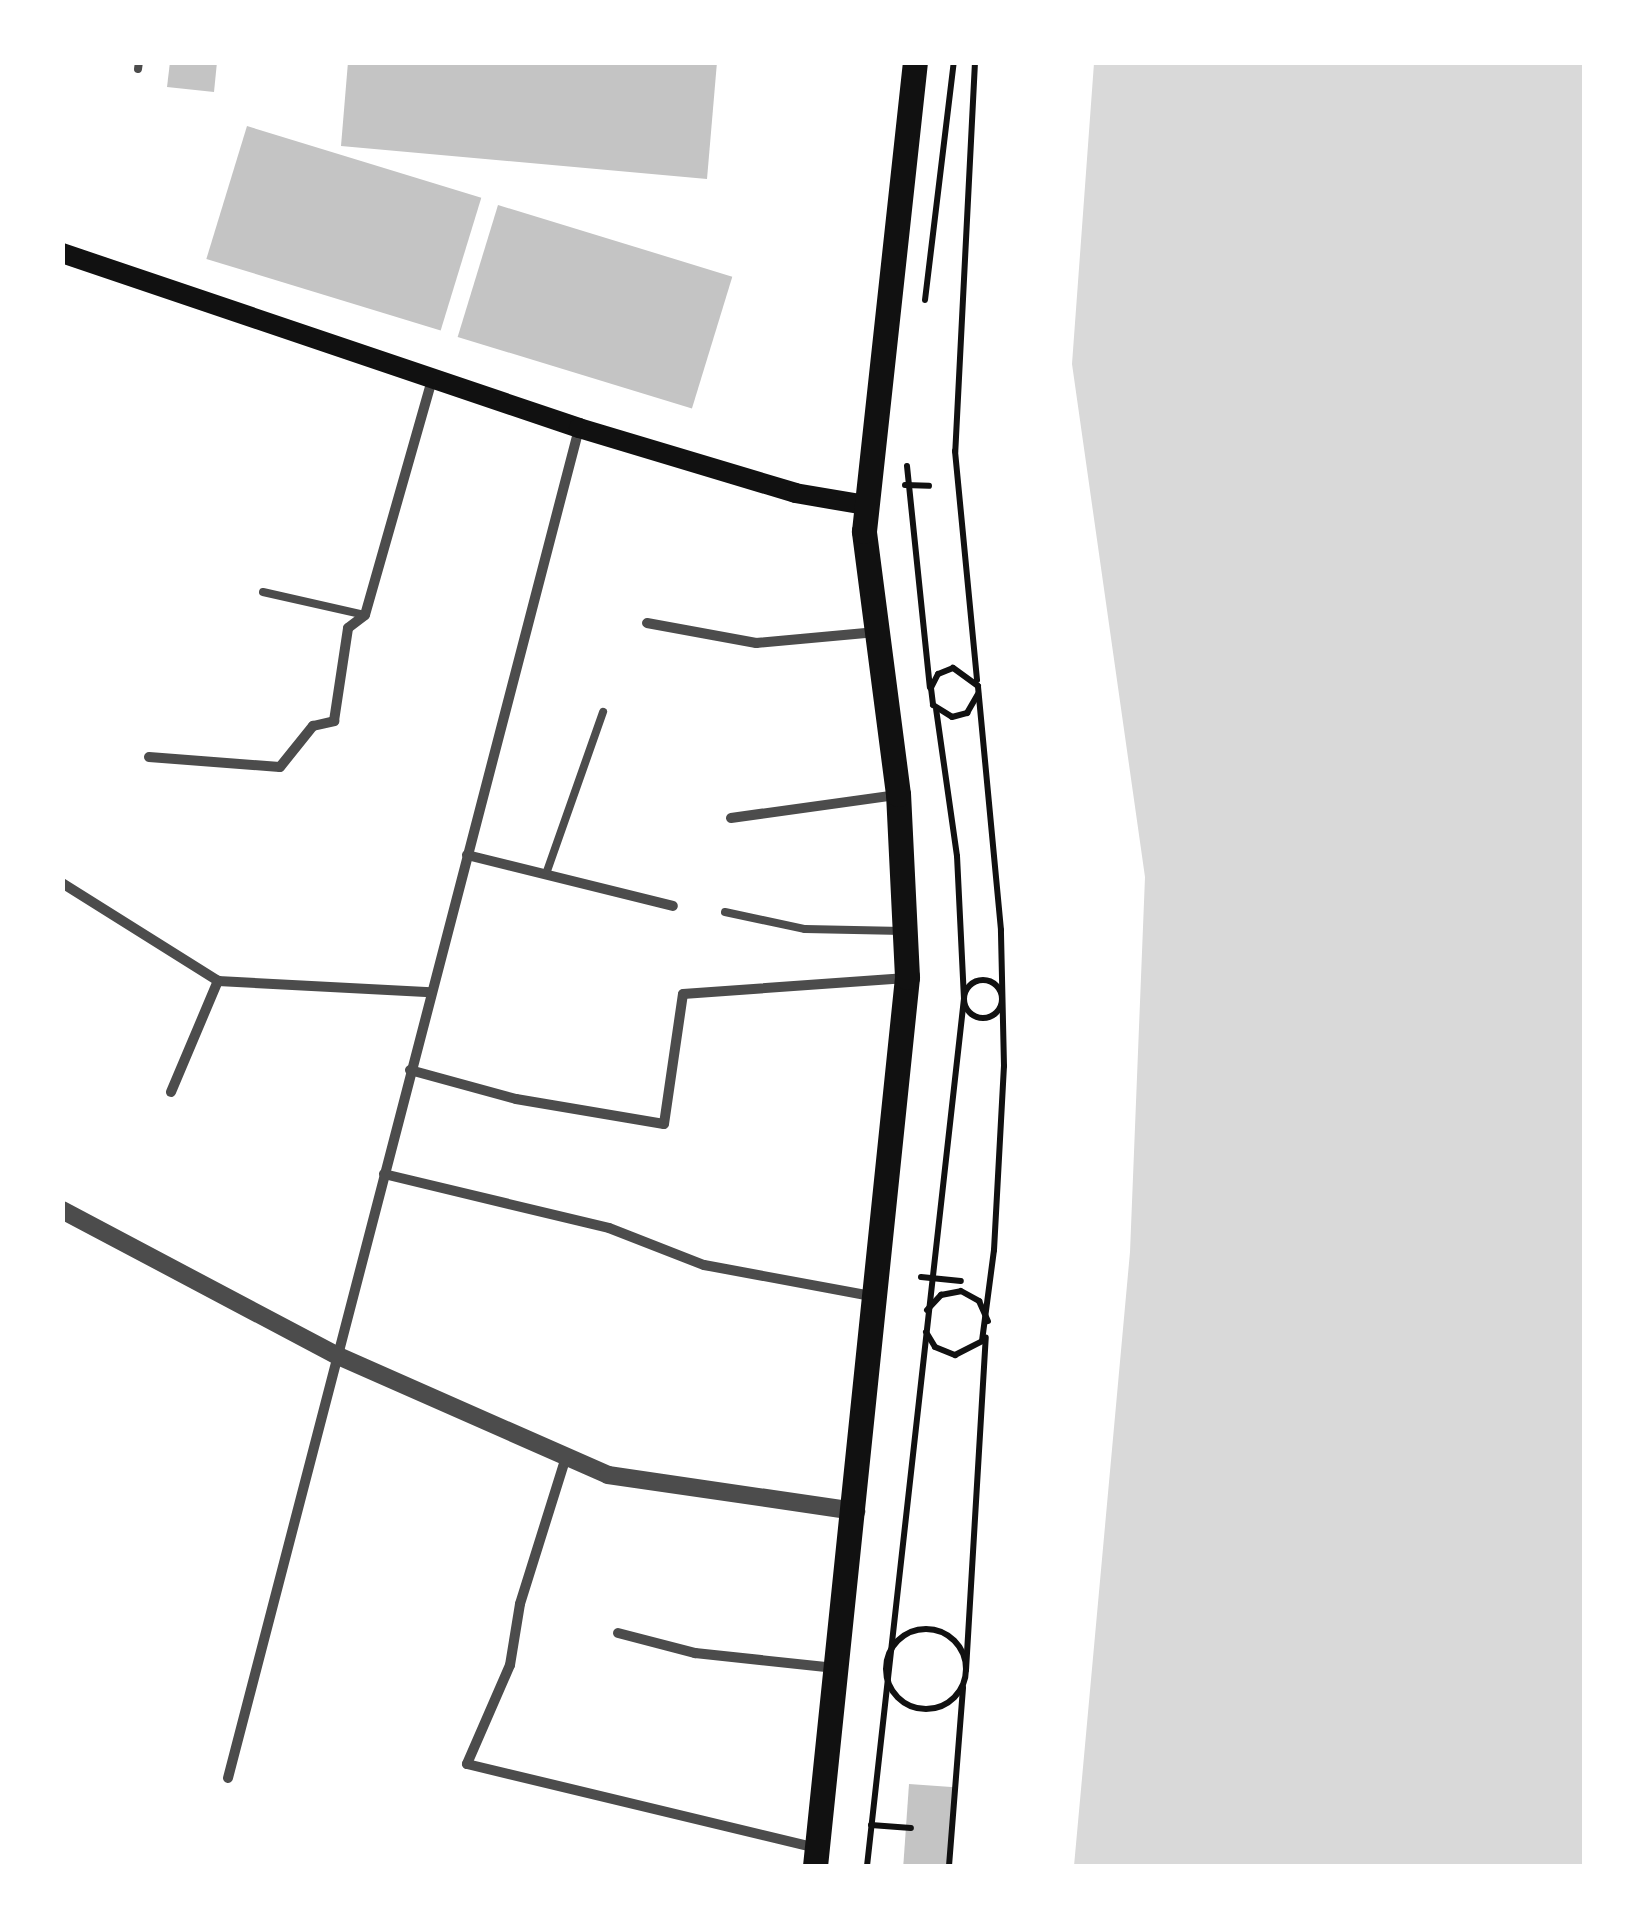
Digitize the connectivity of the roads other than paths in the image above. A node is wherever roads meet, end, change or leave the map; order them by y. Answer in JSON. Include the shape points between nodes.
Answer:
{"nodes":[{"id":1,"x":915,"y":62,"type":"edge"},
{"id":2,"x":64,"y":260,"type":"edge"},
{"id":3,"x":432,"y":380,"type":"junction"},
{"id":4,"x":579,"y":428,"type":"junction"},
{"id":5,"x":864,"y":505,"type":"junction"},
{"id":6,"x":262,"y":592,"type":"dead end"},
{"id":7,"x":364,"y":615,"type":"junction"},
{"id":8,"x":647,"y":622,"type":"dead end"},
{"id":9,"x":878,"y":632,"type":"junction"},
{"id":10,"x":603,"y":712,"type":"dead end"},
{"id":11,"x":150,"y":757,"type":"dead end"},
{"id":12,"x":898,"y":794,"type":"junction"},
{"id":13,"x":731,"y":818,"type":"dead end"},
{"id":14,"x":467,"y":855,"type":"junction"},
{"id":15,"x":546,"y":874,"type":"junction"},
{"id":16,"x":62,"y":883,"type":"edge"},
{"id":17,"x":673,"y":906,"type":"dead end"},
{"id":18,"x":725,"y":912,"type":"dead end"},
{"id":19,"x":907,"y":932,"type":"junction"},
{"id":20,"x":907,"y":978,"type":"junction"},
{"id":21,"x":218,"y":982,"type":"junction"},
{"id":22,"x":431,"y":992,"type":"junction"},
{"id":23,"x":410,"y":1070,"type":"junction"},
{"id":24,"x":172,"y":1092,"type":"dead end"},
{"id":25,"x":384,"y":1174,"type":"junction"},
{"id":26,"x":62,"y":1210,"type":"edge"},
{"id":27,"x":876,"y":1297,"type":"junction"},
{"id":28,"x":336,"y":1355,"type":"junction"},
{"id":29,"x":566,"y":1457,"type":"junction"},
{"id":30,"x":856,"y":1511,"type":"junction"},
{"id":31,"x":618,"y":1633,"type":"dead end"},
{"id":32,"x":836,"y":1668,"type":"junction"},
{"id":33,"x":228,"y":1778,"type":"dead end"},
{"id":34,"x":816,"y":1858,"type":"edge"}],
"edges":[{"from":1,"to":5,"type":"main road"},
{"from":2,"to":3,"type":"main road"},
{"from":3,"to":4,"type":"main road"},
{"from":3,"to":7,"type":"street"},
{"from":4,"to":5,"type":"main road","via":[[795,493]]},
{"from":4,"to":14,"type":"street"},
{"from":5,"to":9,"type":"main road"},
{"from":6,"to":7,"type":"lane"},
{"from":7,"to":11,"type":"street","via":[[348,628],[334,721],[314,726],[280,767]]},
{"from":8,"to":9,"type":"street","via":[[756,643]]},
{"from":9,"to":12,"type":"main road"},
{"from":10,"to":15,"type":"lane"},
{"from":12,"to":13,"type":"street"},
{"from":12,"to":19,"type":"main road"},
{"from":14,"to":15,"type":"street"},
{"from":14,"to":22,"type":"street"},
{"from":15,"to":17,"type":"street"},
{"from":16,"to":21,"type":"street"},
{"from":18,"to":19,"type":"lane","via":[[805,929]]},
{"from":19,"to":20,"type":"main road"},
{"from":20,"to":23,"type":"street","via":[[683,994],[664,1124],[516,1099]]},
{"from":20,"to":27,"type":"main road"},
{"from":21,"to":22,"type":"street"},
{"from":21,"to":24,"type":"street"},
{"from":22,"to":23,"type":"street"},
{"from":23,"to":25,"type":"street"},
{"from":25,"to":27,"type":"street","via":[[609,1228],[704,1265]]},
{"from":25,"to":28,"type":"street"},
{"from":26,"to":28,"type":"street"},
{"from":27,"to":30,"type":"main road"},
{"from":28,"to":29,"type":"street"},
{"from":28,"to":33,"type":"street"},
{"from":29,"to":30,"type":"street","via":[[608,1476]]},
{"from":29,"to":34,"type":"street","via":[[520,1604],[510,1665],[467,1764]]},
{"from":30,"to":32,"type":"main road"},
{"from":31,"to":32,"type":"street","via":[[695,1653]]},
{"from":32,"to":34,"type":"main road"}]}
